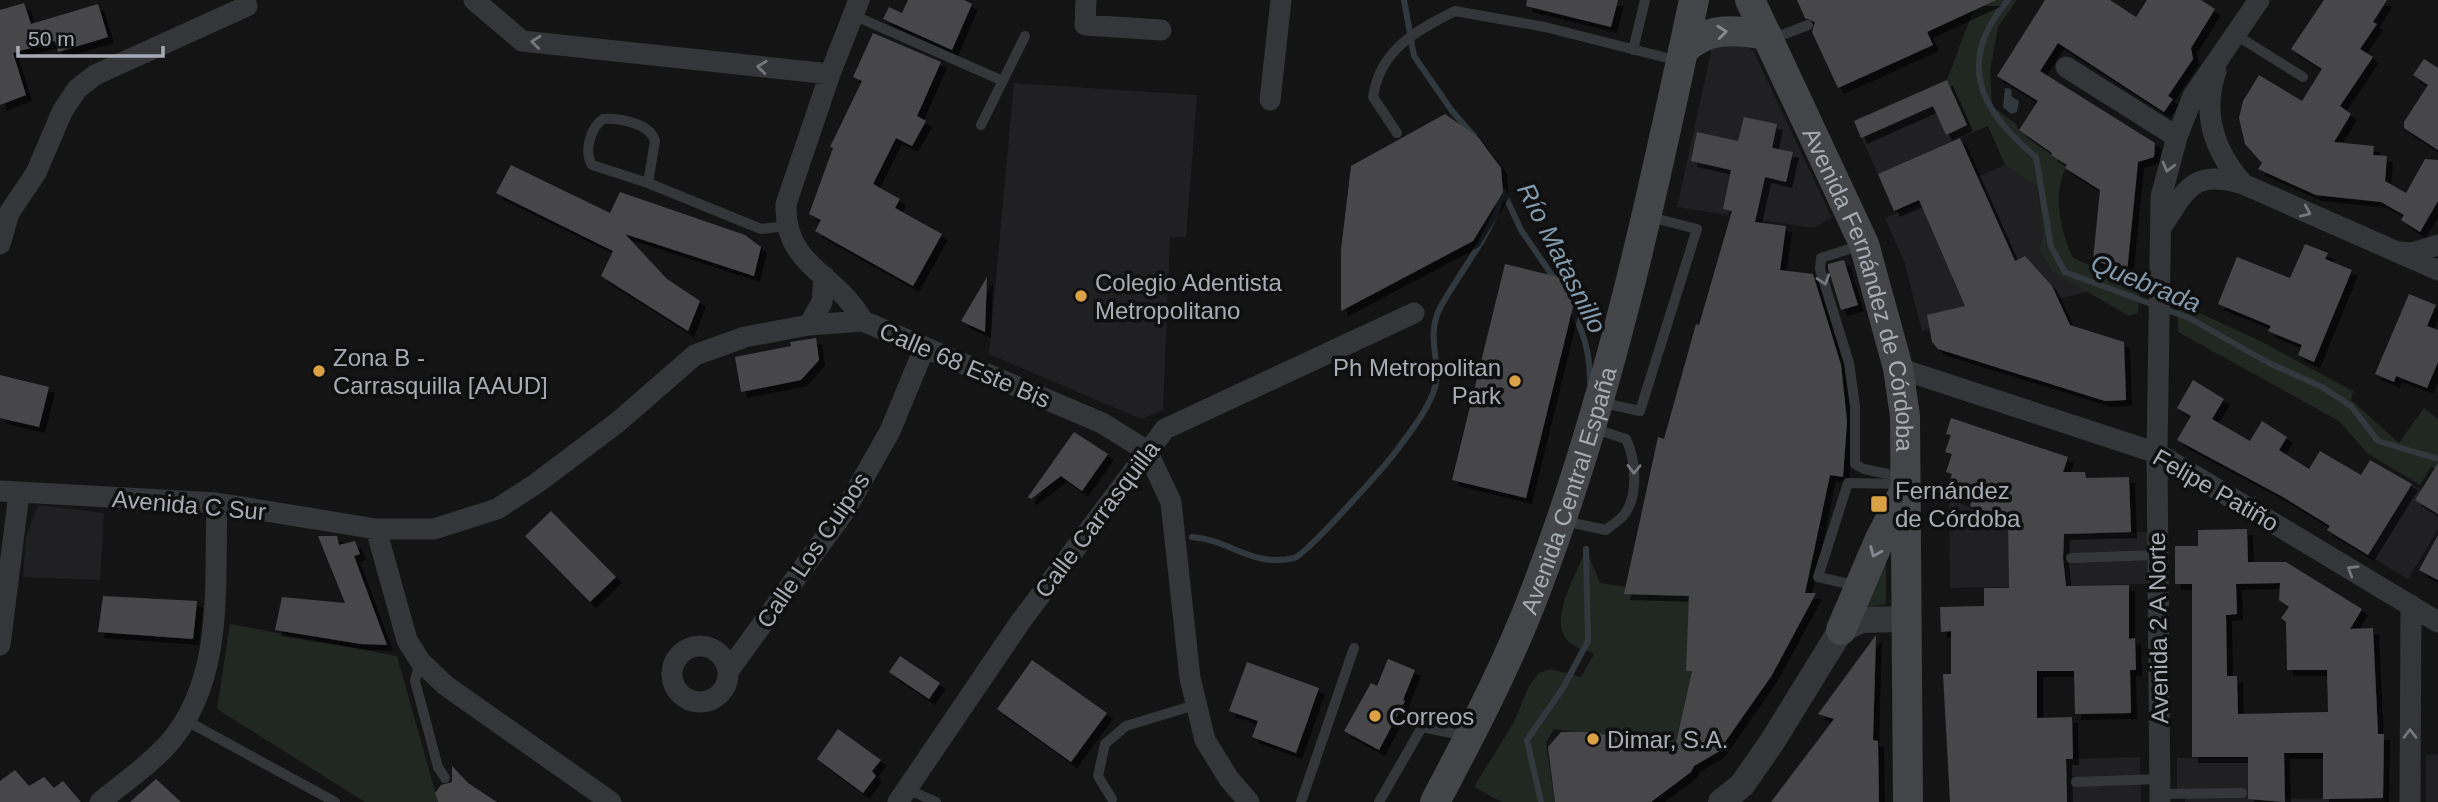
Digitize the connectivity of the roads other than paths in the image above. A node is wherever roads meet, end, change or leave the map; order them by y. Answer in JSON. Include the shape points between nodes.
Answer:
{"nodes":[{"id":1,"x":474,"y":0,"type":"edge"},
{"id":2,"x":1086,"y":0,"type":"edge"},
{"id":3,"x":1281,"y":0,"type":"edge"},
{"id":4,"x":1645,"y":0,"type":"edge"},
{"id":5,"x":1694,"y":0,"type":"edge"},
{"id":6,"x":1750,"y":0,"type":"edge"},
{"id":7,"x":2259,"y":0,"type":"edge"},
{"id":8,"x":1456,"y":5,"type":"edge"},
{"id":9,"x":247,"y":6,"type":"dead end"},
{"id":10,"x":856,"y":7,"type":"edge"},
{"id":11,"x":1808,"y":24,"type":"dead end"},
{"id":12,"x":1161,"y":30,"type":"dead end"},
{"id":13,"x":2236,"y":35,"type":"junction"},
{"id":14,"x":1025,"y":36,"type":"dead end"},
{"id":15,"x":1768,"y":38,"type":"junction"},
{"id":16,"x":1633,"y":50,"type":"junction"},
{"id":17,"x":1682,"y":57,"type":"junction"},
{"id":18,"x":2218,"y":63,"type":"junction"},
{"id":19,"x":2066,"y":67,"type":"dead end"},
{"id":20,"x":830,"y":74,"type":"junction"},
{"id":21,"x":2303,"y":77,"type":"dead end"},
{"id":22,"x":1003,"y":81,"type":"junction"},
{"id":23,"x":1270,"y":100,"type":"dead end"},
{"id":24,"x":981,"y":125,"type":"dead end"},
{"id":25,"x":1397,"y":133,"type":"dead end"},
{"id":26,"x":2177,"y":137,"type":"junction"},
{"id":27,"x":648,"y":183,"type":"junction"},
{"id":28,"x":2243,"y":184,"type":"junction"},
{"id":29,"x":5,"y":215,"type":"edge"},
{"id":30,"x":1645,"y":215,"type":"junction"},
{"id":31,"x":786,"y":226,"type":"junction"},
{"id":32,"x":2161,"y":228,"type":"junction"},
{"id":33,"x":0,"y":244,"type":"edge"},
{"id":34,"x":1864,"y":244,"type":"junction"},
{"id":35,"x":2438,"y":245,"type":"edge"},
{"id":36,"x":2397,"y":252,"type":"junction"},
{"id":37,"x":2438,"y":270,"type":"edge"},
{"id":38,"x":824,"y":276,"type":"junction"},
{"id":39,"x":1414,"y":313,"type":"dead end"},
{"id":40,"x":863,"y":321,"type":"junction"},
{"id":41,"x":809,"y":325,"type":"junction"},
{"id":42,"x":924,"y":349,"type":"junction"},
{"id":43,"x":1898,"y":368,"type":"junction"},
{"id":44,"x":1596,"y":415,"type":"junction"},
{"id":45,"x":1147,"y":451,"type":"junction"},
{"id":46,"x":2157,"y":453,"type":"junction"},
{"id":47,"x":1905,"y":484,"type":"junction"},
{"id":48,"x":10,"y":492,"type":"edge"},
{"id":49,"x":217,"y":503,"type":"junction"},
{"id":50,"x":1562,"y":520,"type":"junction"},
{"id":51,"x":376,"y":529,"type":"junction"},
{"id":52,"x":2158,"y":555,"type":"junction"},
{"id":53,"x":2071,"y":558,"type":"dead end"},
{"id":54,"x":1860,"y":586,"type":"junction"},
{"id":55,"x":2411,"y":605,"type":"junction"},
{"id":56,"x":1906,"y":619,"type":"junction"},
{"id":57,"x":2438,"y":622,"type":"edge"},
{"id":58,"x":1841,"y":630,"type":"junction"},
{"id":59,"x":0,"y":642,"type":"edge"},
{"id":60,"x":1354,"y":648,"type":"dead end"},
{"id":61,"x":420,"y":661,"type":"junction"},
{"id":62,"x":729,"y":670,"type":"dead end"},
{"id":63,"x":1195,"y":705,"type":"junction"},
{"id":64,"x":185,"y":720,"type":"junction"},
{"id":65,"x":1469,"y":737,"type":"junction"},
{"id":66,"x":445,"y":778,"type":"dead end"},
{"id":67,"x":2076,"y":782,"type":"dead end"},
{"id":68,"x":2160,"y":792,"type":"edge"},
{"id":69,"x":2242,"y":793,"type":"dead end"},
{"id":70,"x":903,"y":796,"type":"edge"},
{"id":71,"x":1112,"y":799,"type":"dead end"},
{"id":72,"x":100,"y":802,"type":"edge"},
{"id":73,"x":335,"y":802,"type":"edge"},
{"id":74,"x":611,"y":802,"type":"edge"},
{"id":75,"x":936,"y":802,"type":"edge"},
{"id":76,"x":1249,"y":802,"type":"edge"},
{"id":77,"x":1301,"y":802,"type":"edge"},
{"id":78,"x":1379,"y":802,"type":"edge"},
{"id":79,"x":1434,"y":802,"type":"edge"},
{"id":80,"x":1721,"y":802,"type":"edge"},
{"id":81,"x":1908,"y":802,"type":"edge"},
{"id":82,"x":2410,"y":802,"type":"edge"}],
"edges":[{"from":20,"to":1,"type":"street","one_way":true,"via":[[522,41]]},
{"from":2,"to":12,"type":"street","via":[[1085,26]]},
{"from":3,"to":23,"type":"street"},
{"from":4,"to":16,"type":"lane"},
{"from":5,"to":17,"type":"main road","name":"Avenida Central España"},
{"from":6,"to":15,"type":"main road","name":"Avenida Fernández de Córdoba"},
{"from":7,"to":13,"type":"street","name":"Avenida 2 A Norte"},
{"from":8,"to":16,"type":"lane"},
{"from":8,"to":25,"type":"lane","via":[[1392,50],[1376,76],[1373,97]]},
{"from":9,"to":29,"type":"street","via":[[95,75],[77,89],[36,173]]},
{"from":10,"to":20,"type":"street"},
{"from":10,"to":22,"type":"lane"},
{"from":11,"to":15,"type":"lane"},
{"from":13,"to":18,"type":"street","name":"Avenida 2 A Norte"},
{"from":13,"to":21,"type":"lane"},
{"from":14,"to":22,"type":"lane"},
{"from":17,"to":15,"type":"main road","one_way":true,"via":[[1693,40],[1709,33],[1727,30]]},
{"from":15,"to":34,"type":"main road","name":"Avenida Fernández de Córdoba"},
{"from":16,"to":17,"type":"lane"},
{"from":17,"to":30,"type":"main road","name":"Avenida Central España"},
{"from":18,"to":26,"type":"street","name":"Avenida 2 A Norte","via":[[2193,96]]},
{"from":18,"to":28,"type":"street","via":[[2209,103],[2211,126],[2223,157]]},
{"from":19,"to":26,"type":"street"},
{"from":20,"to":31,"type":"street","via":[[786,204]]},
{"from":22,"to":24,"type":"lane"},
{"from":26,"to":32,"type":"street","name":"Avenida 2 A Norte","one_way":true,"via":[[2161,197]]},
{"from":27,"to":27,"type":"lane","via":[[592,165],[588,149],[596,124],[612,119],[648,128],[655,141]]},
{"from":27,"to":31,"type":"lane","via":[[761,229]]},
{"from":28,"to":32,"type":"street","via":[[2205,178],[2181,197]]},
{"from":28,"to":36,"type":"street","one_way":true},
{"from":29,"to":33,"type":"street"},
{"from":30,"to":44,"type":"main road","name":"Avenida Central España"},
{"from":30,"to":44,"type":"lane","via":[[1697,229],[1640,411]]},
{"from":31,"to":38,"type":"street","via":[[794,249]]},
{"from":32,"to":46,"type":"street","name":"Avenida 2 A Norte"},
{"from":34,"to":43,"type":"main road","name":"Avenida Fernández de Córdoba"},
{"from":34,"to":47,"type":"lane","one_way":true,"via":[[1821,258],[1820,269],[1849,363],[1855,464]]},
{"from":35,"to":36,"type":"street","via":[[2412,253]]},
{"from":36,"to":37,"type":"street"},
{"from":38,"to":40,"type":"street","via":[[853,303]]},
{"from":38,"to":41,"type":"street","via":[[822,302]]},
{"from":39,"to":45,"type":"street","name":"Calle Carrasquilla","via":[[1166,429]]},
{"from":40,"to":41,"type":"street","name":"Calle 68 Este Bis"},
{"from":40,"to":42,"type":"street","name":"Calle 68 Este Bis"},
{"from":41,"to":51,"type":"street","name":"Calle 68 Este Bis","via":[[745,337],[695,355],[618,422],[497,509],[434,529]]},
{"from":42,"to":45,"type":"street","name":"Calle 68 Este Bis","via":[[1102,423]]},
{"from":42,"to":62,"type":"street","name":"Calle Los Cuipos","via":[[890,431],[846,509]]},
{"from":43,"to":46,"type":"street","name":"Felipe Patiño"},
{"from":43,"to":47,"type":"main road","name":"Avenida Fernández de Córdoba","via":[[1905,416]]},
{"from":44,"to":50,"type":"main road","name":"Avenida Central España"},
{"from":44,"to":50,"type":"lane","one_way":true,"via":[[1626,439],[1634,454],[1625,514],[1606,530]]},
{"from":45,"to":63,"type":"street","via":[[1171,502]]},
{"from":45,"to":70,"type":"street","name":"Calle Carrasquilla","via":[[1021,621]]},
{"from":46,"to":52,"type":"street","name":"Avenida 2 A Norte"},
{"from":55,"to":46,"type":"street","name":"Felipe Patiño","one_way":true},
{"from":47,"to":54,"type":"main road","one_way":true},
{"from":47,"to":54,"type":"lane","via":[[1848,483],[1818,577]]},
{"from":47,"to":56,"type":"main road","name":"Avenida Fernández de Córdoba"},
{"from":48,"to":49,"type":"street","name":"Avenida C Sur"},
{"from":48,"to":59,"type":"street"},
{"from":49,"to":51,"type":"street","name":"Avenida C Sur"},
{"from":49,"to":64,"type":"street","via":[[208,669]]},
{"from":50,"to":65,"type":"main road","name":"Avenida Central España","via":[[1509,656]]},
{"from":51,"to":61,"type":"street","via":[[407,640]]},
{"from":52,"to":53,"type":"lane"},
{"from":52,"to":68,"type":"street","name":"Avenida 2 A Norte"},
{"from":54,"to":58,"type":"main road"},
{"from":55,"to":57,"type":"street","name":"Felipe Patiño"},
{"from":82,"to":55,"type":"street","one_way":true},
{"from":56,"to":58,"type":"street","via":[[1861,620]]},
{"from":56,"to":81,"type":"main road","name":"Avenida Fernández de Córdoba"},
{"from":58,"to":80,"type":"street","via":[[1772,742],[1742,785]]},
{"from":60,"to":77,"type":"lane"},
{"from":61,"to":66,"type":"lane","via":[[415,681]]},
{"from":61,"to":74,"type":"street","via":[[445,685]]},
{"from":63,"to":71,"type":"lane","via":[[1126,726],[1105,744],[1098,776]]},
{"from":63,"to":76,"type":"street","via":[[1205,740]]},
{"from":64,"to":72,"type":"street","via":[[170,742]]},
{"from":64,"to":73,"type":"lane"},
{"from":65,"to":78,"type":"lane","via":[[1422,727]]},
{"from":65,"to":79,"type":"main road","name":"Avenida Central España"},
{"from":67,"to":68,"type":"lane"},
{"from":68,"to":69,"type":"lane"},
{"from":70,"to":75,"type":"lane"}]}
